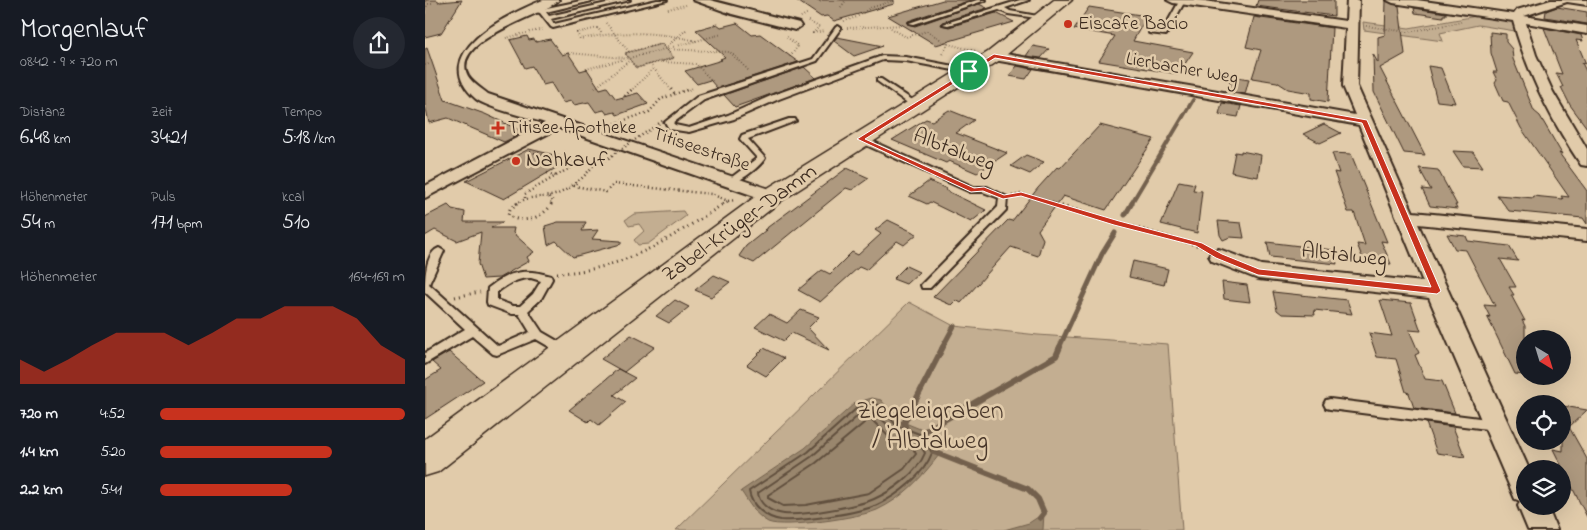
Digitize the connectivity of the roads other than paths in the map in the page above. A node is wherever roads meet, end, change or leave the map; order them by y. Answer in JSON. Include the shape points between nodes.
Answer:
{"nodes":[{"id":1,"x":553,"y":0,"type":"edge"},
{"id":2,"x":593,"y":0,"type":"edge"},
{"id":3,"x":627,"y":0,"type":"edge"},
{"id":4,"x":664,"y":0,"type":"edge"},
{"id":5,"x":983,"y":0,"type":"edge"},
{"id":6,"x":1026,"y":0,"type":"edge"},
{"id":7,"x":1064,"y":0,"type":"edge"},
{"id":8,"x":1353,"y":0,"type":"edge"},
{"id":9,"x":1393,"y":0,"type":"edge"},
{"id":10,"x":1563,"y":0,"type":"edge"},
{"id":11,"x":1572,"y":0,"type":"edge"},
{"id":12,"x":1178,"y":1,"type":"edge"},
{"id":13,"x":695,"y":2,"type":"edge"},
{"id":14,"x":1587,"y":2,"type":"edge"},
{"id":15,"x":1000,"y":8,"type":"junction"},
{"id":16,"x":536,"y":10,"type":"junction"},
{"id":17,"x":548,"y":18,"type":"junction"},
{"id":18,"x":1041,"y":18,"type":"junction"},
{"id":19,"x":1518,"y":18,"type":"junction"},
{"id":20,"x":913,"y":23,"type":"road end"},
{"id":21,"x":946,"y":24,"type":"dead end"},
{"id":22,"x":1351,"y":25,"type":"junction"},
{"id":23,"x":795,"y":26,"type":"dead end"},
{"id":24,"x":838,"y":26,"type":"road end"},
{"id":25,"x":1587,"y":30,"type":"edge"},
{"id":26,"x":1151,"y":32,"type":"dead end"},
{"id":27,"x":992,"y":57,"type":"junction"},
{"id":28,"x":969,"y":71,"type":"junction"},
{"id":29,"x":879,"y":80,"type":"dead end"},
{"id":30,"x":916,"y":104,"type":"junction"},
{"id":31,"x":792,"y":121,"type":"dead end"},
{"id":32,"x":1364,"y":121,"type":"junction"},
{"id":33,"x":557,"y":123,"type":"junction"},
{"id":34,"x":860,"y":139,"type":"junction"},
{"id":35,"x":1587,"y":161,"type":"edge"},
{"id":36,"x":731,"y":182,"type":"junction"},
{"id":37,"x":425,"y":193,"type":"edge"},
{"id":38,"x":758,"y":198,"type":"junction"},
{"id":39,"x":1406,"y":217,"type":"junction"},
{"id":40,"x":1587,"y":235,"type":"edge"},
{"id":41,"x":439,"y":251,"type":"dead end"},
{"id":42,"x":1219,"y":256,"type":"road end"},
{"id":43,"x":425,"y":282,"type":"edge"},
{"id":44,"x":926,"y":285,"type":"dead end"},
{"id":45,"x":425,"y":286,"type":"edge"},
{"id":46,"x":1437,"y":291,"type":"junction"},
{"id":47,"x":522,"y":310,"type":"junction"},
{"id":48,"x":473,"y":330,"type":"junction"},
{"id":49,"x":536,"y":334,"type":"junction"},
{"id":50,"x":570,"y":352,"type":"junction"},
{"id":51,"x":425,"y":359,"type":"edge"},
{"id":52,"x":1329,"y":404,"type":"dead end"},
{"id":53,"x":1496,"y":425,"type":"junction"},
{"id":54,"x":425,"y":460,"type":"edge"},
{"id":55,"x":1516,"y":470,"type":"edge"},
{"id":56,"x":1536,"y":515,"type":"edge"},
{"id":57,"x":1543,"y":530,"type":"edge"}],
"edges":[{"from":1,"to":16,"type":"street","name":"Titiseestraße"},
{"from":2,"to":16,"type":"lane"},
{"from":3,"to":17,"type":"lane"},
{"from":4,"to":17,"type":"lane","via":[[553,26]]},
{"from":5,"to":20,"type":"lane"},
{"from":6,"to":15,"type":"lane"},
{"from":7,"to":18,"type":"street","name":"Zabel-Krüger-Damm"},
{"from":8,"to":22,"type":"street"},
{"from":9,"to":19,"type":"street"},
{"from":10,"to":19,"type":"street","via":[[1521,12]]},
{"from":11,"to":14,"type":"street"},
{"from":12,"to":22,"type":"street"},
{"from":12,"to":26,"type":"lane","via":[[1164,34]]},
{"from":13,"to":23,"type":"street"},
{"from":15,"to":18,"type":"lane"},
{"from":15,"to":21,"type":"lane"},
{"from":16,"to":17,"type":"lane"},
{"from":16,"to":33,"type":"street","name":"Titiseestraße","via":[[495,28],[473,43],[460,63],[460,72],[467,84],[483,97]]},
{"from":18,"to":27,"type":"street","name":"Zabel-Krüger-Damm"},
{"from":19,"to":25,"type":"street"},
{"from":19,"to":35,"type":"street","via":[[1534,71],[1561,125]]},
{"from":22,"to":32,"type":"street","via":[[1350,86]]},
{"from":24,"to":28,"type":"lane","via":[[815,60],[701,98],[669,122],[679,130],[689,130],[883,58],[894,57]]},
{"from":27,"to":28,"type":"street","name":"Zabel-Krüger-Damm"},
{"from":27,"to":32,"type":"street","name":"Lierbacher Weg"},
{"from":28,"to":30,"type":"street","name":"Zabel-Krüger-Damm"},
{"from":29,"to":30,"type":"lane"},
{"from":30,"to":34,"type":"street","name":"Zabel-Krüger-Damm"},
{"from":31,"to":36,"type":"lane","via":[[745,137],[761,158]]},
{"from":32,"to":39,"type":"street"},
{"from":33,"to":36,"type":"street","name":"Titiseestraße"},
{"from":33,"to":37,"type":"street"},
{"from":34,"to":38,"type":"street","name":"Zabel-Krüger-Damm"},
{"from":34,"to":44,"type":"lane","name":"Albtalweg","via":[[973,190],[984,189],[1003,197],[1003,208]]},
{"from":36,"to":38,"type":"street","name":"Titiseestraße"},
{"from":38,"to":50,"type":"street","name":"Zabel-Krüger-Damm"},
{"from":39,"to":40,"type":"street"},
{"from":39,"to":46,"type":"street"},
{"from":41,"to":43,"type":"lane"},
{"from":42,"to":46,"type":"street","name":"Albtalweg","via":[[1258,272]]},
{"from":45,"to":48,"type":"lane"},
{"from":46,"to":53,"type":"street"},
{"from":47,"to":47,"type":"lane","via":[[512,310],[492,302],[492,291],[505,280],[531,273],[547,279],[541,293]]},
{"from":47,"to":49,"type":"lane"},
{"from":48,"to":49,"type":"lane","via":[[497,351]]},
{"from":48,"to":51,"type":"lane"},
{"from":49,"to":50,"type":"lane"},
{"from":50,"to":54,"type":"street","name":"Zabel-Krüger-Damm"},
{"from":52,"to":53,"type":"lane"},
{"from":53,"to":55,"type":"street"},
{"from":56,"to":57,"type":"street"}]}
